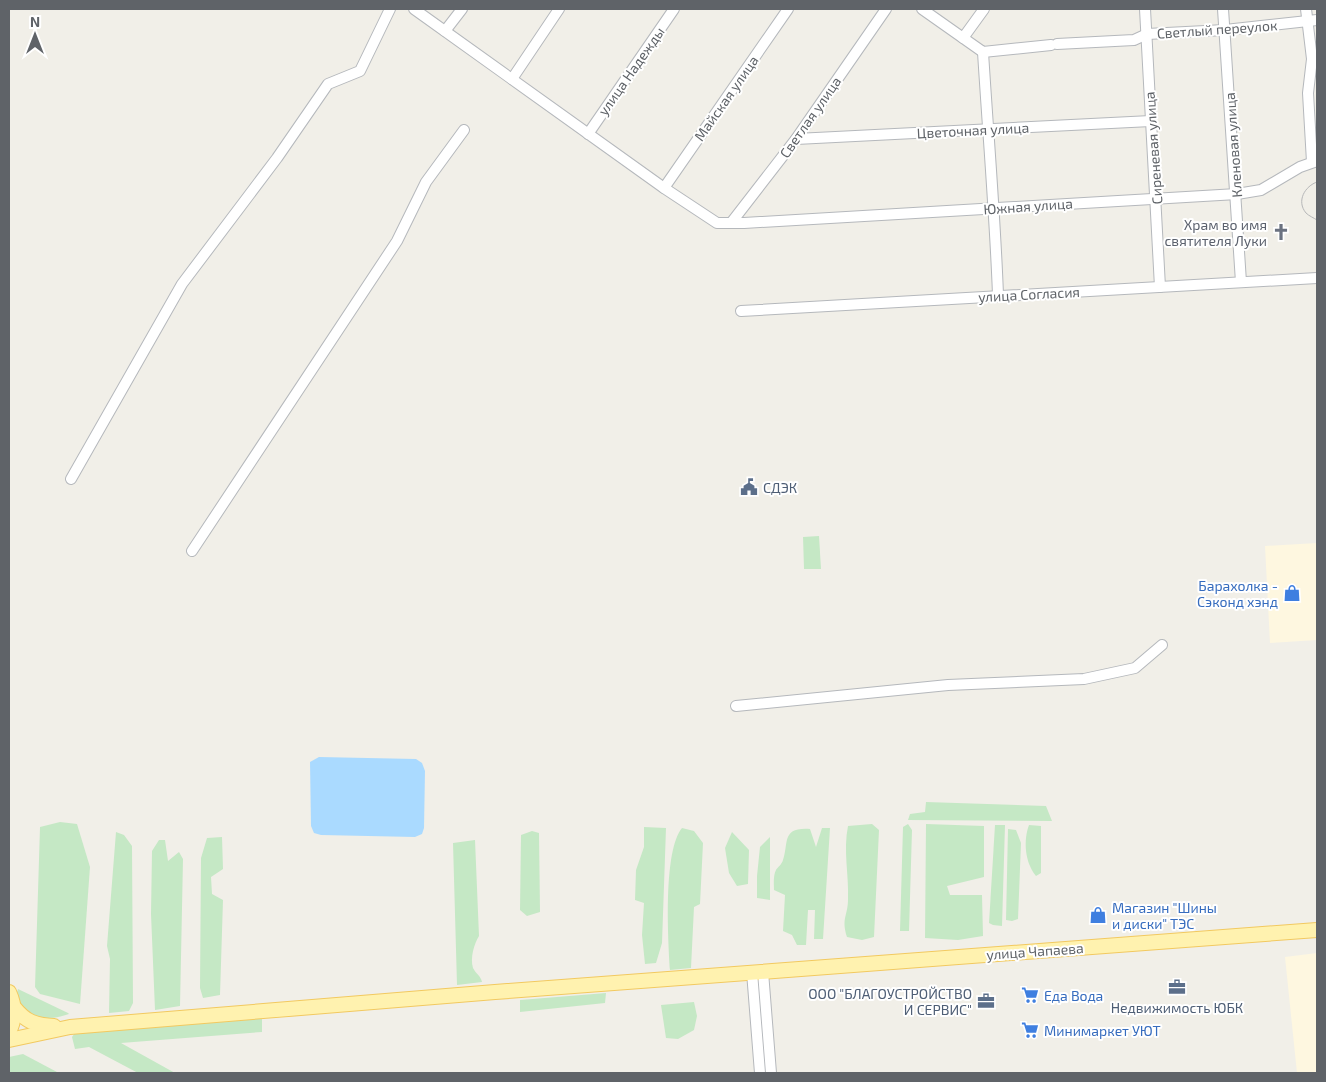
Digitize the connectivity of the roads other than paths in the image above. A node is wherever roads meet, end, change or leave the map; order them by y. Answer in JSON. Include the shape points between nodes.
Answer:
{"nodes":[{"id":1,"x":390,"y":9,"type":"edge"},
{"id":2,"x":414,"y":9,"type":"edge"},
{"id":3,"x":462,"y":9,"type":"edge"},
{"id":4,"x":560,"y":9,"type":"edge"},
{"id":5,"x":674,"y":9,"type":"edge"},
{"id":6,"x":788,"y":9,"type":"edge"},
{"id":7,"x":886,"y":9,"type":"edge"},
{"id":8,"x":922,"y":9,"type":"edge"},
{"id":9,"x":984,"y":9,"type":"edge"},
{"id":10,"x":1145,"y":9,"type":"edge"},
{"id":11,"x":1223,"y":9,"type":"edge"},
{"id":12,"x":1306,"y":9,"type":"edge"},
{"id":13,"x":1312,"y":21,"type":"edge"},
{"id":14,"x":445,"y":30,"type":"junction"},
{"id":15,"x":1224,"y":30,"type":"junction"},
{"id":16,"x":1147,"y":34,"type":"junction"},
{"id":17,"x":964,"y":38,"type":"junction"},
{"id":18,"x":983,"y":52,"type":"junction"},
{"id":19,"x":512,"y":79,"type":"junction"},
{"id":20,"x":1151,"y":121,"type":"junction"},
{"id":21,"x":464,"y":130,"type":"dead end"},
{"id":22,"x":987,"y":130,"type":"junction"},
{"id":23,"x":588,"y":134,"type":"junction"},
{"id":24,"x":796,"y":139,"type":"junction"},
{"id":25,"x":1315,"y":161,"type":"edge"},
{"id":26,"x":664,"y":188,"type":"junction"},
{"id":27,"x":1236,"y":194,"type":"junction"},
{"id":28,"x":1156,"y":198,"type":"junction"},
{"id":29,"x":994,"y":208,"type":"junction"},
{"id":30,"x":731,"y":223,"type":"junction"},
{"id":31,"x":1317,"y":278,"type":"edge"},
{"id":32,"x":1241,"y":282,"type":"junction"},
{"id":33,"x":1160,"y":287,"type":"junction"},
{"id":34,"x":998,"y":295,"type":"junction"},
{"id":35,"x":741,"y":311,"type":"dead end"},
{"id":36,"x":71,"y":479,"type":"dead end"},
{"id":37,"x":192,"y":551,"type":"dead end"},
{"id":38,"x":1162,"y":645,"type":"dead end"},
{"id":39,"x":736,"y":706,"type":"dead end"},
{"id":40,"x":1317,"y":930,"type":"edge"},
{"id":41,"x":757,"y":972,"type":"junction"},
{"id":42,"x":9,"y":992,"type":"edge"},
{"id":43,"x":14,"y":1007,"type":"junction"},
{"id":44,"x":70,"y":1026,"type":"junction"},
{"id":45,"x":9,"y":1032,"type":"edge"},
{"id":46,"x":9,"y":1040,"type":"edge"},
{"id":47,"x":760,"y":1073,"type":"edge"},
{"id":48,"x":771,"y":1073,"type":"edge"}],
"edges":[{"from":1,"to":36,"type":"street","via":[[360,71],[328,84],[278,158],[182,284]]},
{"from":2,"to":14,"type":"street","name":"Южная улица"},
{"from":3,"to":14,"type":"street"},
{"from":4,"to":19,"type":"street"},
{"from":5,"to":23,"type":"street","name":"улица Надежды"},
{"from":6,"to":26,"type":"street","name":"Майская улица"},
{"from":7,"to":24,"type":"street","name":"Светлая улица"},
{"from":8,"to":17,"type":"street"},
{"from":9,"to":17,"type":"street"},
{"from":10,"to":16,"type":"street","name":"Сиреневая улица"},
{"from":11,"to":15,"type":"street","name":"Кленовая улица"},
{"from":12,"to":13,"type":"street"},
{"from":13,"to":15,"type":"street","name":"Светлый переулок"},
{"from":13,"to":25,"type":"street","via":[[1308,93]]},
{"from":14,"to":19,"type":"street","name":"Южная улица"},
{"from":15,"to":16,"type":"street","name":"Светлый переулок"},
{"from":15,"to":27,"type":"street","name":"Кленовая улица"},
{"from":16,"to":18,"type":"street","name":"Светлый переулок","via":[[1134,40]]},
{"from":16,"to":20,"type":"street","name":"Сиреневая улица"},
{"from":17,"to":18,"type":"street"},
{"from":18,"to":22,"type":"street"},
{"from":19,"to":23,"type":"street","name":"Южная улица"},
{"from":20,"to":22,"type":"street","name":"Цветочная улица"},
{"from":20,"to":28,"type":"street","name":"Сиреневая улица"},
{"from":21,"to":37,"type":"street","via":[[426,182],[397,241]]},
{"from":22,"to":24,"type":"street","name":"Цветочная улица"},
{"from":22,"to":29,"type":"street"},
{"from":23,"to":26,"type":"street","name":"Южная улица"},
{"from":24,"to":30,"type":"street","name":"Светлая улица"},
{"from":25,"to":27,"type":"street","name":"Южная улица","via":[[1260,190]]},
{"from":26,"to":30,"type":"street","name":"Южная улица","via":[[717,223]]},
{"from":27,"to":28,"type":"street","name":"Южная улица"},
{"from":27,"to":32,"type":"street","name":"Кленовая улица"},
{"from":28,"to":29,"type":"street","name":"Южная улица"},
{"from":28,"to":33,"type":"street","name":"Сиреневая улица"},
{"from":29,"to":30,"type":"street","name":"Южная улица"},
{"from":29,"to":34,"type":"street"},
{"from":31,"to":32,"type":"street","name":"улица Согласия"},
{"from":32,"to":33,"type":"street","name":"улица Согласия"},
{"from":33,"to":34,"type":"street","name":"улица Согласия"},
{"from":34,"to":35,"type":"street","name":"улица Согласия"},
{"from":38,"to":39,"type":"street","via":[[1135,668],[1084,679],[948,685]]},
{"from":40,"to":41,"type":"main road","name":"улица Чапаева"},
{"from":41,"to":44,"type":"main road","name":"улица Чапаева"},
{"from":41,"to":47,"type":"street"},
{"from":41,"to":48,"type":"street"},
{"from":42,"to":43,"type":"main road"},
{"from":43,"to":44,"type":"main road","via":[[30,1022]]},
{"from":43,"to":45,"type":"main road"},
{"from":44,"to":46,"type":"main road"}]}
